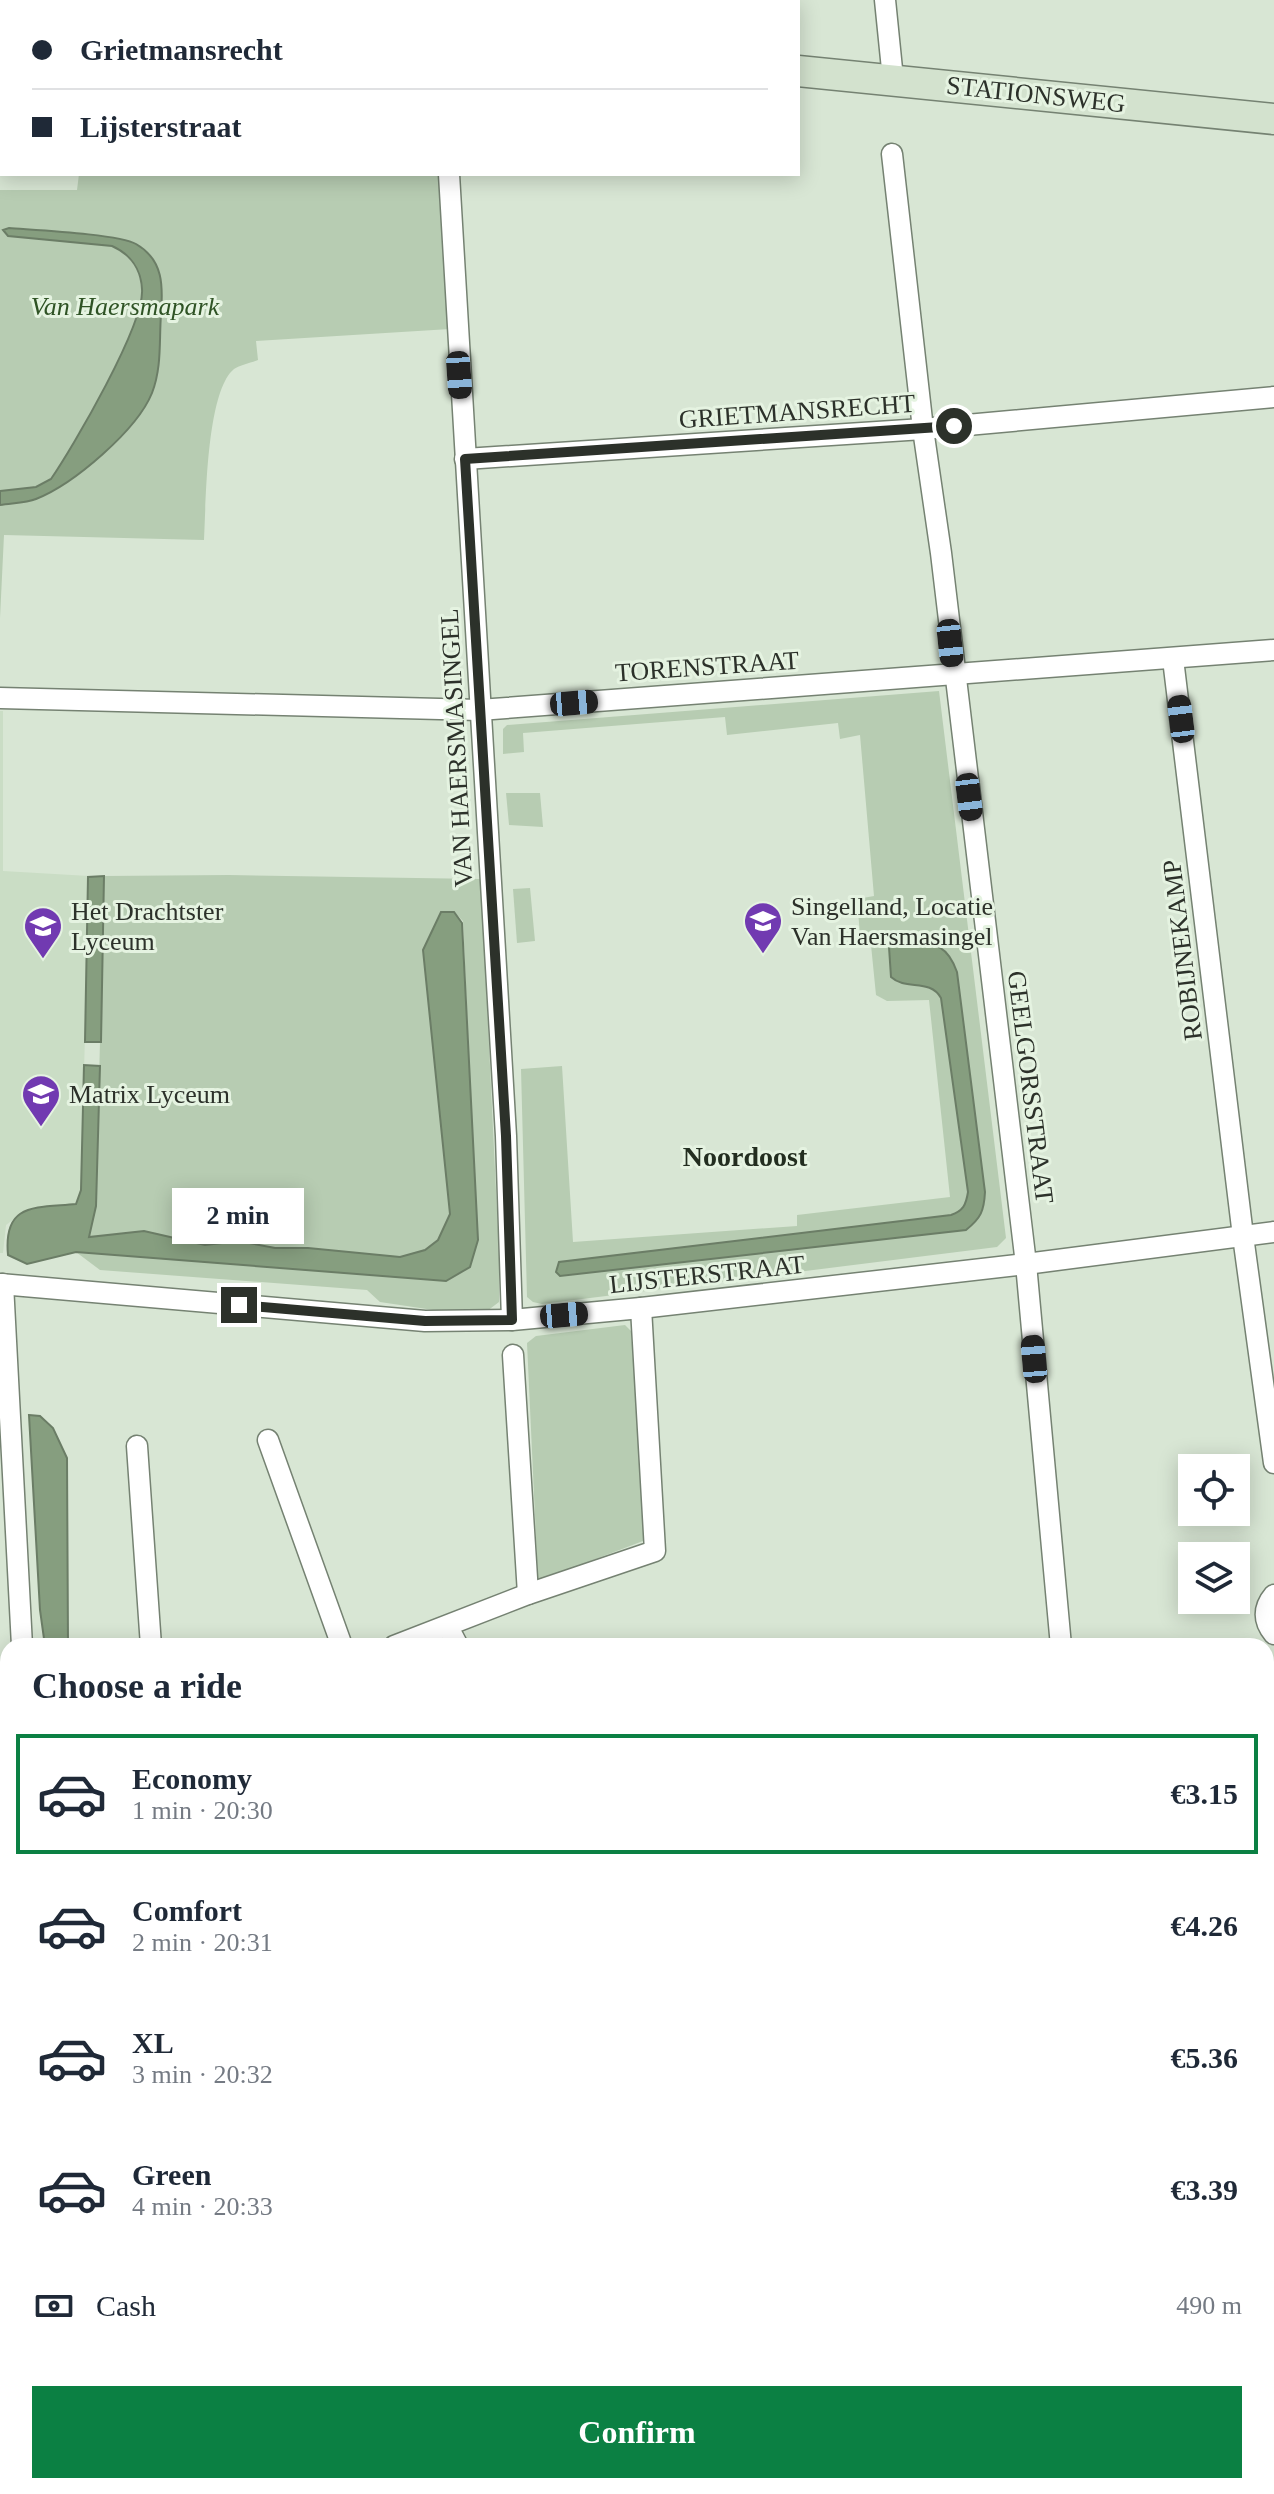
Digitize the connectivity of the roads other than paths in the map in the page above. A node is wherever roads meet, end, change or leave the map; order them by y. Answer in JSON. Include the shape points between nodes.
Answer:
{"nodes":[{"id":1,"x":885,"y":0,"type":"edge"},
{"id":2,"x":800,"y":71,"type":"edge"},
{"id":3,"x":893,"y":79,"type":"junction"},
{"id":4,"x":1274,"y":119,"type":"edge"},
{"id":5,"x":892,"y":154,"type":"dead end"},
{"id":6,"x":449,"y":176,"type":"edge"},
{"id":7,"x":1274,"y":397,"type":"edge"},
{"id":8,"x":923,"y":429,"type":"junction"},
{"id":9,"x":465,"y":459,"type":"junction"},
{"id":10,"x":1274,"y":650,"type":"edge"},
{"id":11,"x":1173,"y":659,"type":"junction"},
{"id":12,"x":953,"y":673,"type":"junction"},
{"id":13,"x":0,"y":698,"type":"edge"},
{"id":14,"x":479,"y":710,"type":"junction"},
{"id":15,"x":1274,"y":1232,"type":"edge"},
{"id":16,"x":1243,"y":1236,"type":"junction"},
{"id":17,"x":1026,"y":1264,"type":"junction"},
{"id":18,"x":1,"y":1284,"type":"edge"},
{"id":19,"x":641,"y":1308,"type":"junction"},
{"id":20,"x":512,"y":1320,"type":"junction"},
{"id":21,"x":513,"y":1355,"type":"dead end"},
{"id":22,"x":268,"y":1440,"type":"dead end"},
{"id":23,"x":137,"y":1446,"type":"dead end"},
{"id":24,"x":1274,"y":1463,"type":"edge"},
{"id":25,"x":528,"y":1594,"type":"junction"},
{"id":26,"x":1274,"y":1595,"type":"edge"},
{"id":27,"x":448,"y":1627,"type":"junction"},
{"id":28,"x":1274,"y":1634,"type":"edge"},
{"id":29,"x":22,"y":1638,"type":"edge"},
{"id":30,"x":150,"y":1638,"type":"edge"},
{"id":31,"x":339,"y":1638,"type":"edge"},
{"id":32,"x":417,"y":1638,"type":"edge"},
{"id":33,"x":454,"y":1638,"type":"edge"},
{"id":34,"x":1060,"y":1638,"type":"edge"}],
"edges":[{"from":1,"to":3,"type":"street"},
{"from":2,"to":3,"type":"street","name":"STATIONSWEG"},
{"from":3,"to":4,"type":"street","name":"STATIONSWEG"},
{"from":5,"to":8,"type":"street","name":"GEELGORSSTRAAT"},
{"from":6,"to":9,"type":"street","name":"VAN HAERSMASINGEL"},
{"from":7,"to":8,"type":"street","name":"GRIETMANSRECHT"},
{"from":8,"to":9,"type":"street","name":"GRIETMANSRECHT"},
{"from":8,"to":12,"type":"street","name":"GEELGORSSTRAAT"},
{"from":9,"to":14,"type":"street","name":"VAN HAERSMASINGEL"},
{"from":10,"to":11,"type":"street","name":"TORENSTRAAT"},
{"from":11,"to":12,"type":"street","name":"TORENSTRAAT"},
{"from":11,"to":16,"type":"street","name":"ROBIJNEKAMP"},
{"from":12,"to":14,"type":"street","name":"TORENSTRAAT"},
{"from":12,"to":17,"type":"street","name":"GEELGORSSTRAAT"},
{"from":13,"to":14,"type":"street","name":"TORENSTRAAT"},
{"from":14,"to":20,"type":"street","name":"VAN HAERSMASINGEL"},
{"from":15,"to":16,"type":"street","name":"LIJSTERSTRAAT"},
{"from":16,"to":17,"type":"street","name":"LIJSTERSTRAAT"},
{"from":16,"to":24,"type":"street","name":"ROBIJNEKAMP"},
{"from":17,"to":19,"type":"street","name":"LIJSTERSTRAAT"},
{"from":17,"to":34,"type":"street","name":"GEELGORSSTRAAT"},
{"from":18,"to":20,"type":"street","name":"LIJSTERSTRAAT","via":[[425,1321]]},
{"from":18,"to":29,"type":"street"},
{"from":19,"to":20,"type":"street","name":"LIJSTERSTRAAT"},
{"from":19,"to":25,"type":"street","via":[[655,1551]]},
{"from":21,"to":25,"type":"street"},
{"from":22,"to":31,"type":"street"},
{"from":23,"to":30,"type":"street"},
{"from":25,"to":27,"type":"street"},
{"from":26,"to":28,"type":"street","via":[[1265,1616]]},
{"from":27,"to":32,"type":"street"},
{"from":27,"to":33,"type":"street"}]}
